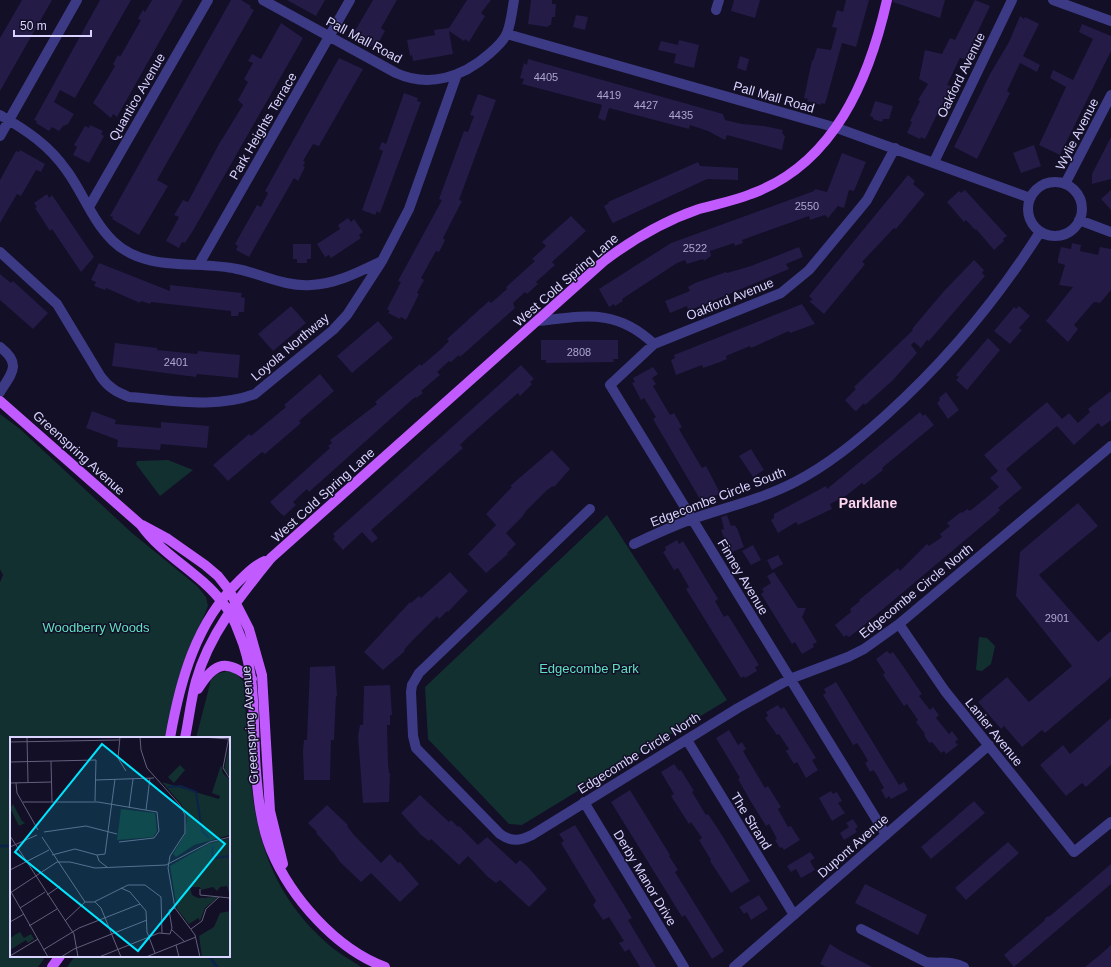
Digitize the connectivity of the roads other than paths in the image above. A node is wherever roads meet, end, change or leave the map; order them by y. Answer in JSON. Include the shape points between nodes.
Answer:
{"nodes":[{"id":1,"x":77,"y":0,"type":"edge"},
{"id":2,"x":208,"y":0,"type":"edge"},
{"id":3,"x":263,"y":0,"type":"edge"},
{"id":4,"x":350,"y":0,"type":"edge"},
{"id":5,"x":514,"y":0,"type":"edge"},
{"id":6,"x":887,"y":0,"type":"edge"},
{"id":7,"x":1012,"y":0,"type":"edge"},
{"id":8,"x":1053,"y":0,"type":"edge"},
{"id":9,"x":1111,"y":21,"type":"edge"},
{"id":10,"x":507,"y":34,"type":"junction"},
{"id":11,"x":329,"y":37,"type":"junction"},
{"id":12,"x":457,"y":74,"type":"junction"},
{"id":13,"x":1111,"y":95,"type":"edge"},
{"id":14,"x":5,"y":118,"type":"edge"},
{"id":15,"x":837,"y":128,"type":"junction"},
{"id":16,"x":0,"y":136,"type":"edge"},
{"id":17,"x":895,"y":148,"type":"junction"},
{"id":18,"x":934,"y":162,"type":"junction"},
{"id":19,"x":1066,"y":184,"type":"junction"},
{"id":20,"x":1030,"y":198,"type":"junction"},
{"id":21,"x":89,"y":207,"type":"junction"},
{"id":22,"x":1079,"y":220,"type":"junction"},
{"id":23,"x":1040,"y":232,"type":"junction"},
{"id":24,"x":1111,"y":232,"type":"edge"},
{"id":25,"x":0,"y":252,"type":"edge"},
{"id":26,"x":382,"y":261,"type":"junction"},
{"id":27,"x":199,"y":264,"type":"junction"},
{"id":28,"x":538,"y":321,"type":"junction"},
{"id":29,"x":654,"y":344,"type":"junction"},
{"id":30,"x":0,"y":347,"type":"edge"},
{"id":31,"x":0,"y":392,"type":"edge"},
{"id":32,"x":0,"y":401,"type":"edge"},
{"id":33,"x":1111,"y":446,"type":"edge"},
{"id":34,"x":590,"y":509,"type":"dead end"},
{"id":35,"x":692,"y":519,"type":"junction"},
{"id":36,"x":141,"y":525,"type":"junction"},
{"id":37,"x":634,"y":544,"type":"dead end"},
{"id":38,"x":271,"y":558,"type":"junction"},
{"id":39,"x":229,"y":590,"type":"junction"},
{"id":40,"x":222,"y":601,"type":"junction"},
{"id":41,"x":236,"y":602,"type":"junction"},
{"id":42,"x":230,"y":613,"type":"junction"},
{"id":43,"x":899,"y":624,"type":"junction"},
{"id":44,"x":790,"y":679,"type":"junction"},
{"id":45,"x":252,"y":680,"type":"junction"},
{"id":46,"x":193,"y":698,"type":"junction"},
{"id":47,"x":170,"y":737,"type":"edge"},
{"id":48,"x":185,"y":737,"type":"edge"},
{"id":49,"x":687,"y":740,"type":"junction"},
{"id":50,"x":989,"y":745,"type":"junction"},
{"id":51,"x":584,"y":802,"type":"junction"},
{"id":52,"x":1111,"y":822,"type":"edge"},
{"id":53,"x":886,"y":835,"type":"junction"},
{"id":54,"x":286,"y":876,"type":"junction"},
{"id":55,"x":794,"y":915,"type":"junction"},
{"id":56,"x":861,"y":929,"type":"dead end"},
{"id":57,"x":59,"y":957,"type":"edge"},
{"id":58,"x":52,"y":967,"type":"edge"},
{"id":59,"x":385,"y":967,"type":"edge"},
{"id":60,"x":684,"y":967,"type":"edge"},
{"id":61,"x":734,"y":967,"type":"edge"},
{"id":62,"x":964,"y":967,"type":"edge"}],
"edges":[{"from":1,"to":14,"type":"street"},
{"from":2,"to":21,"type":"street","name":"Quantico Avenue"},
{"from":3,"to":11,"type":"street","name":"Pall Mall Road"},
{"from":4,"to":11,"type":"street","name":"Park Heights Terrace"},
{"from":5,"to":10,"type":"street"},
{"from":6,"to":15,"type":"main road","name":"West Cold Spring Lane","via":[[868,67],[848,111]]},
{"from":7,"to":18,"type":"street","name":"Oakford Avenue"},
{"from":8,"to":9,"type":"street"},
{"from":10,"to":12,"type":"street","via":[[484,58]]},
{"from":10,"to":15,"type":"street","name":"Pall Mall Road"},
{"from":11,"to":12,"type":"street","name":"Pall Mall Road","via":[[406,78],[444,79]]},
{"from":11,"to":27,"type":"street","name":"Park Heights Terrace"},
{"from":12,"to":26,"type":"street","name":"Loyola Northway","via":[[409,209]]},
{"from":13,"to":19,"type":"street","name":"Wylie Avenue"},
{"from":14,"to":16,"type":"street"},
{"from":14,"to":21,"type":"street","via":[[34,136],[55,156],[67,170]]},
{"from":15,"to":17,"type":"street","name":"Pall Mall Road"},
{"from":15,"to":28,"type":"main road","name":"West Cold Spring Lane","via":[[802,165],[768,187],[677,217],[630,242],[604,261]]},
{"from":17,"to":18,"type":"street","name":"Pall Mall Road"},
{"from":17,"to":29,"type":"street","name":"Oakford Avenue","via":[[867,200],[809,270],[792,286],[781,293]]},
{"from":18,"to":20,"type":"street","name":"Pall Mall Road"},
{"from":19,"to":20,"type":"street","via":[[1050,182]]},
{"from":19,"to":22,"type":"street","via":[[1073,189],[1081,203],[1082,212]]},
{"from":20,"to":23,"type":"street","via":[[1030,218]]},
{"from":21,"to":27,"type":"street","via":[[114,242],[134,255],[163,263]]},
{"from":22,"to":23,"type":"street","via":[[1074,228],[1058,236]]},
{"from":22,"to":24,"type":"street"},
{"from":23,"to":35,"type":"street","name":"Edgecombe Circle South","via":[[1007,281],[960,340],[912,391],[866,432],[817,469],[794,482],[751,501]]},
{"from":25,"to":26,"type":"street","name":"Loyola Northway","via":[[57,304],[108,386],[129,397],[215,403],[255,394],[322,341],[347,315]]},
{"from":26,"to":27,"type":"street","via":[[338,280],[310,285],[285,283],[237,269]]},
{"from":28,"to":29,"type":"street","via":[[584,316],[610,318],[634,327]]},
{"from":28,"to":38,"type":"main road","name":"West Cold Spring Lane"},
{"from":29,"to":35,"type":"street","name":"Finney Avenue","via":[[610,385]]},
{"from":30,"to":31,"type":"street","via":[[13,360],[14,367]]},
{"from":32,"to":36,"type":"main road","name":"Greenspring Avenue"},
{"from":33,"to":43,"type":"street","name":"Edgecombe Circle North"},
{"from":34,"to":51,"type":"street","name":"Edgecombe Circle North","via":[[419,672],[412,685],[414,743],[506,838],[518,840],[532,835]]},
{"from":35,"to":37,"type":"street","name":"Edgecombe Circle South"},
{"from":35,"to":44,"type":"street","name":"Finney Avenue"},
{"from":36,"to":39,"type":"main road","name":"Greenspring Avenue","via":[[168,539],[205,565]]},
{"from":36,"to":40,"type":"main road","name":"Greenspring Avenue","via":[[149,536]]},
{"from":38,"to":39,"type":"main road","name":"West Cold Spring Lane","via":[[250,571]]},
{"from":38,"to":41,"type":"main road","name":"West Cold Spring Lane"},
{"from":39,"to":40,"type":"main road","name":"West Cold Spring Lane"},
{"from":39,"to":41,"type":"main road","name":"Greenspring Avenue"},
{"from":40,"to":42,"type":"main road","name":"Greenspring Avenue"},
{"from":40,"to":47,"type":"main road","name":"West Cold Spring Lane","via":[[200,635],[188,665]]},
{"from":41,"to":42,"type":"main road","name":"West Cold Spring Lane"},
{"from":41,"to":54,"type":"main road","name":"Greenspring Avenue","via":[[249,629],[262,674],[270,811]]},
{"from":42,"to":45,"type":"main road","name":"Greenspring Avenue","via":[[244,647]]},
{"from":42,"to":46,"type":"main road","name":"West Cold Spring Lane","via":[[212,641]]},
{"from":43,"to":44,"type":"street","name":"Edgecombe Circle North","via":[[864,649]]},
{"from":43,"to":50,"type":"street","name":"Lanier Avenue","via":[[945,691]]},
{"from":44,"to":49,"type":"street","name":"Edgecombe Circle North"},
{"from":44,"to":53,"type":"street","name":"Finney Avenue"},
{"from":45,"to":46,"type":"main road","via":[[241,670],[230,665],[216,667],[207,674]]},
{"from":45,"to":54,"type":"main road","name":"Greenspring Avenue","via":[[261,815],[271,851]]},
{"from":46,"to":48,"type":"main road","name":"West Cold Spring Lane"},
{"from":49,"to":51,"type":"street","name":"Edgecombe Circle North"},
{"from":49,"to":55,"type":"street","name":"The Strand"},
{"from":50,"to":52,"type":"street","name":"Lanier Avenue","via":[[1074,852]]},
{"from":50,"to":53,"type":"street","name":"Dupont Avenue"},
{"from":51,"to":60,"type":"street","name":"Derby Manor Drive"},
{"from":53,"to":55,"type":"street","name":"Dupont Avenue"},
{"from":54,"to":59,"type":"main road","name":"Greenspring Avenue","via":[[308,910],[332,934],[363,956]]},
{"from":55,"to":61,"type":"street","name":"Dupont Avenue"},
{"from":56,"to":62,"type":"street","via":[[926,962],[952,962]]},
{"from":57,"to":58,"type":"main road"}]}
